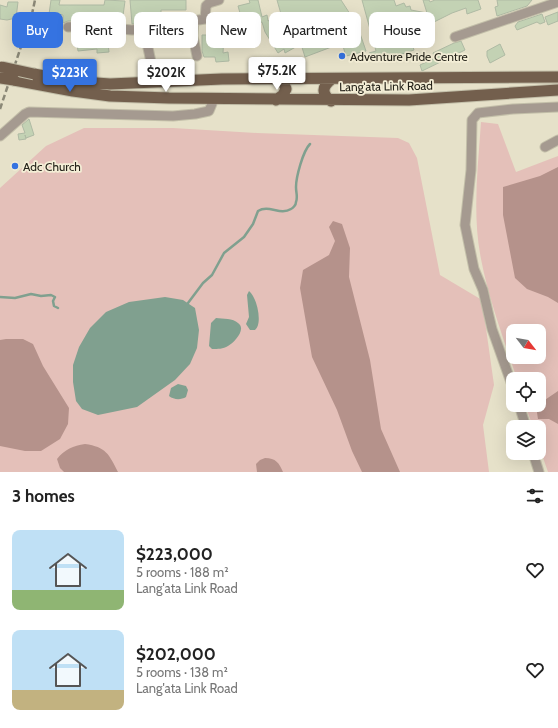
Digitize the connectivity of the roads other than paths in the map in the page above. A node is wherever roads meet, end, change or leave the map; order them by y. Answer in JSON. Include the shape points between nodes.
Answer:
{"nodes":[{"id":1,"x":220,"y":0,"type":"edge"},
{"id":2,"x":558,"y":2,"type":"edge"},
{"id":3,"x":198,"y":20,"type":"edge"},
{"id":4,"x":68,"y":27,"type":"dead end"},
{"id":5,"x":134,"y":30,"type":"edge"},
{"id":6,"x":455,"y":37,"type":"dead end"},
{"id":7,"x":148,"y":48,"type":"edge"},
{"id":8,"x":195,"y":48,"type":"edge"},
{"id":9,"x":197,"y":56,"type":"dead end"},
{"id":10,"x":151,"y":62,"type":"dead end"},
{"id":11,"x":1,"y":70,"type":"edge"},
{"id":12,"x":558,"y":77,"type":"edge"},
{"id":13,"x":332,"y":78,"type":"junction"},
{"id":14,"x":31,"y":79,"type":"junction"},
{"id":15,"x":279,"y":79,"type":"junction"},
{"id":16,"x":558,"y":90,"type":"edge"},
{"id":17,"x":214,"y":99,"type":"junction"},
{"id":18,"x":276,"y":100,"type":"junction"},
{"id":19,"x":331,"y":101,"type":"junction"},
{"id":20,"x":558,"y":107,"type":"edge"},
{"id":21,"x":0,"y":136,"type":"edge"},
{"id":22,"x":558,"y":140,"type":"edge"},
{"id":23,"x":545,"y":147,"type":"dead end"},
{"id":24,"x":507,"y":372,"type":"edge"},
{"id":25,"x":535,"y":460,"type":"edge"},
{"id":26,"x":539,"y":472,"type":"edge"}],
"edges":[{"from":1,"to":3,"type":"street","via":[[209,3],[206,6],[205,19]]},
{"from":2,"to":6,"type":"street"},
{"from":4,"to":5,"type":"street"},
{"from":7,"to":10,"type":"street"},
{"from":8,"to":9,"type":"street"},
{"from":11,"to":14,"type":"main road","name":"Lang'ata Link Road","bridge":true},
{"from":11,"to":14,"type":"main road","name":"Lang'ata Link Road","bridge":true,"via":[[14,80]]},
{"from":12,"to":13,"type":"main road","name":"Lang'ata Link Road"},
{"from":13,"to":15,"type":"main road","name":"Lang'ata Link Road"},
{"from":13,"to":19,"type":"main road","via":[[323,89],[325,96]]},
{"from":14,"to":15,"type":"main road","name":"Lang'ata Link Road","via":[[110,84]]},
{"from":14,"to":17,"type":"main road","name":"Lang'ata Link Road","via":[[110,96]]},
{"from":15,"to":18,"type":"main road","via":[[284,81],[286,89],[284,95]]},
{"from":16,"to":19,"type":"main road","name":"Lang'ata Link Road","via":[[409,100]]},
{"from":17,"to":18,"type":"main road","name":"Lang'ata Link Road"},
{"from":17,"to":21,"type":"street","via":[[209,111],[181,116],[29,112]]},
{"from":18,"to":19,"type":"main road","name":"Lang'ata Link Road"},
{"from":20,"to":24,"type":"street","via":[[478,113],[472,120],[471,170],[465,225],[474,269],[483,290],[492,329]]},
{"from":22,"to":23,"type":"street"},
{"from":25,"to":26,"type":"street"}]}
